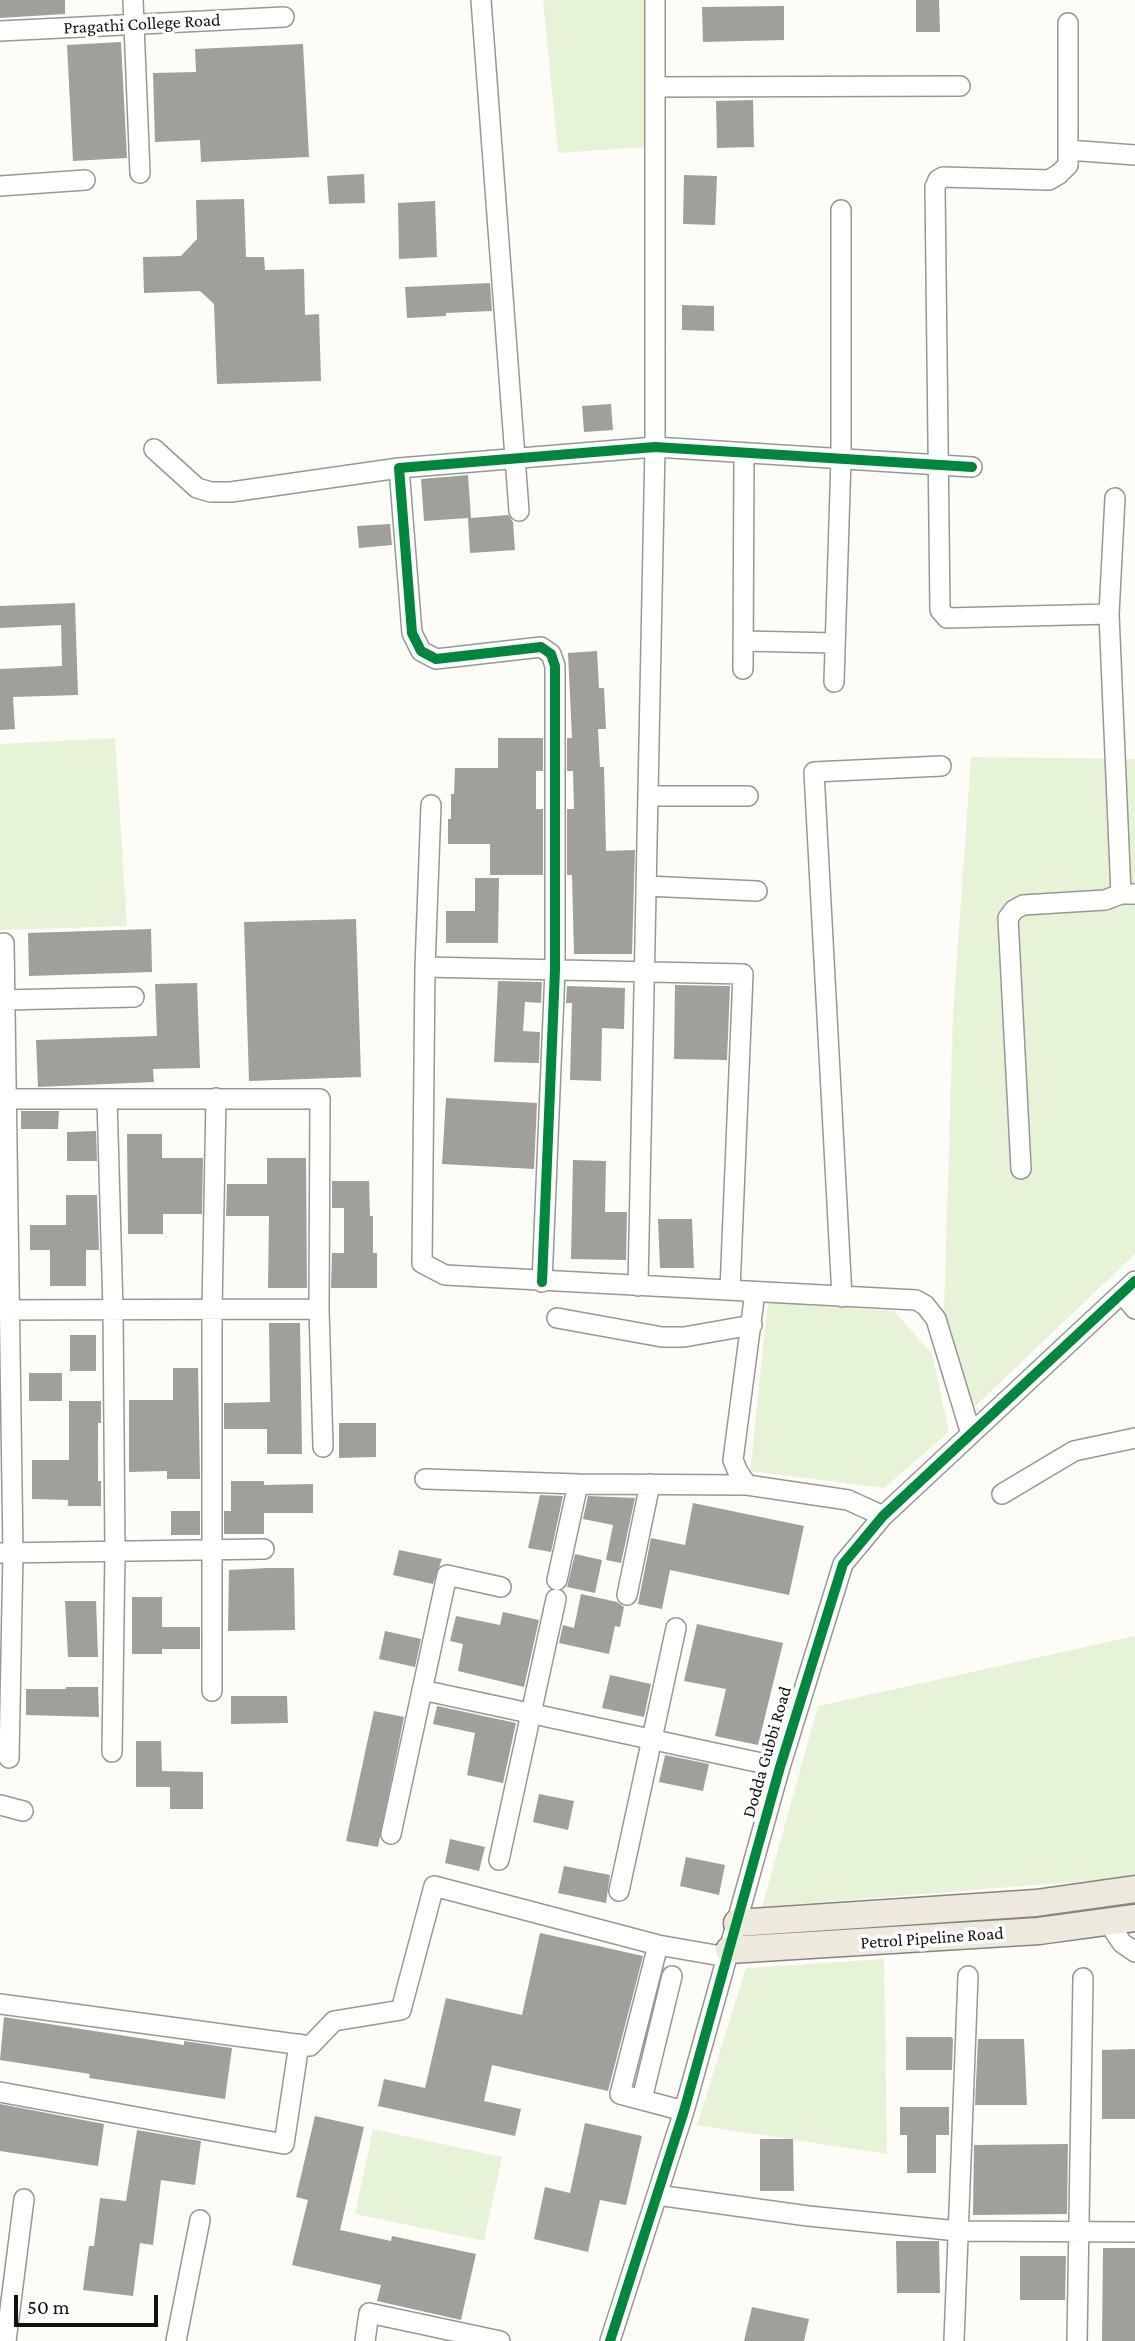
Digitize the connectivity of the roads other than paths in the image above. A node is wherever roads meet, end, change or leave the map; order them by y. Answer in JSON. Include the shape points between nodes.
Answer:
{"nodes":[{"id":1,"x":133,"y":0,"type":"edge"},
{"id":2,"x":481,"y":0,"type":"edge"},
{"id":3,"x":655,"y":0,"type":"edge"},
{"id":4,"x":284,"y":17,"type":"dead end"},
{"id":5,"x":1068,"y":23,"type":"dead end"},
{"id":6,"x":135,"y":24,"type":"junction"},
{"id":7,"x":0,"y":30,"type":"edge"},
{"id":8,"x":960,"y":86,"type":"dead end"},
{"id":9,"x":655,"y":87,"type":"junction"},
{"id":10,"x":1068,"y":150,"type":"junction"},
{"id":11,"x":1135,"y":155,"type":"edge"},
{"id":12,"x":140,"y":173,"type":"dead end"},
{"id":13,"x":85,"y":180,"type":"dead end"},
{"id":14,"x":0,"y":186,"type":"edge"},
{"id":15,"x":841,"y":210,"type":"dead end"},
{"id":16,"x":655,"y":447,"type":"junction"},
{"id":17,"x":154,"y":449,"type":"dead end"},
{"id":18,"x":744,"y":453,"type":"junction"},
{"id":19,"x":514,"y":459,"type":"junction"},
{"id":20,"x":841,"y":459,"type":"junction"},
{"id":21,"x":938,"y":466,"type":"junction"},
{"id":22,"x":972,"y":467,"type":"dead end"},
{"id":23,"x":399,"y":468,"type":"junction"},
{"id":24,"x":1115,"y":498,"type":"dead end"},
{"id":25,"x":519,"y":511,"type":"dead end"},
{"id":26,"x":1109,"y":614,"type":"junction"},
{"id":27,"x":743,"y":641,"type":"junction"},
{"id":28,"x":835,"y":643,"type":"junction"},
{"id":29,"x":743,"y":669,"type":"dead end"},
{"id":30,"x":834,"y":682,"type":"dead end"},
{"id":31,"x":1125,"y":755,"type":"edge"},
{"id":32,"x":941,"y":766,"type":"dead end"},
{"id":33,"x":649,"y":796,"type":"junction"},
{"id":34,"x":748,"y":796,"type":"dead end"},
{"id":35,"x":431,"y":806,"type":"dead end"},
{"id":36,"x":646,"y":886,"type":"junction"},
{"id":37,"x":757,"y":891,"type":"dead end"},
{"id":38,"x":1128,"y":894,"type":"edge"},
{"id":39,"x":4,"y":943,"type":"dead end"},
{"id":40,"x":425,"y":967,"type":"junction"},
{"id":41,"x":555,"y":970,"type":"junction"},
{"id":42,"x":645,"y":972,"type":"junction"},
{"id":43,"x":134,"y":997,"type":"dead end"},
{"id":44,"x":5,"y":1000,"type":"junction"},
{"id":45,"x":216,"y":1098,"type":"junction"},
{"id":46,"x":6,"y":1099,"type":"junction"},
{"id":47,"x":107,"y":1099,"type":"junction"},
{"id":48,"x":1021,"y":1169,"type":"dead end"},
{"id":49,"x":542,"y":1282,"type":"junction"},
{"id":50,"x":638,"y":1286,"type":"junction"},
{"id":51,"x":1128,"y":1287,"type":"edge"},
{"id":52,"x":730,"y":1290,"type":"junction"},
{"id":53,"x":755,"y":1292,"type":"junction"},
{"id":54,"x":842,"y":1297,"type":"junction"},
{"id":55,"x":319,"y":1308,"type":"junction"},
{"id":56,"x":212,"y":1309,"type":"junction"},
{"id":57,"x":1135,"y":1309,"type":"edge"},
{"id":58,"x":5,"y":1310,"type":"edge"},
{"id":59,"x":113,"y":1310,"type":"junction"},
{"id":60,"x":557,"y":1318,"type":"dead end"},
{"id":61,"x":752,"y":1325,"type":"junction"},
{"id":62,"x":971,"y":1434,"type":"junction"},
{"id":63,"x":1135,"y":1438,"type":"edge"},
{"id":64,"x":323,"y":1447,"type":"dead end"},
{"id":65,"x":425,"y":1479,"type":"dead end"},
{"id":66,"x":578,"y":1484,"type":"junction"},
{"id":67,"x":650,"y":1484,"type":"junction"},
{"id":68,"x":747,"y":1485,"type":"junction"},
{"id":69,"x":1002,"y":1494,"type":"dead end"},
{"id":70,"x":883,"y":1516,"type":"junction"},
{"id":71,"x":211,"y":1549,"type":"junction"},
{"id":72,"x":264,"y":1549,"type":"dead end"},
{"id":73,"x":115,"y":1552,"type":"junction"},
{"id":74,"x":7,"y":1553,"type":"edge"},
{"id":75,"x":501,"y":1587,"type":"dead end"},
{"id":76,"x":627,"y":1595,"type":"dead end"},
{"id":77,"x":676,"y":1628,"type":"dead end"},
{"id":78,"x":422,"y":1690,"type":"junction"},
{"id":79,"x":212,"y":1691,"type":"dead end"},
{"id":80,"x":531,"y":1714,"type":"junction"},
{"id":81,"x":652,"y":1740,"type":"junction"},
{"id":82,"x":113,"y":1752,"type":"dead end"},
{"id":83,"x":9,"y":1758,"type":"dead end"},
{"id":84,"x":780,"y":1767,"type":"junction"},
{"id":85,"x":0,"y":1805,"type":"edge"},
{"id":86,"x":23,"y":1811,"type":"dead end"},
{"id":87,"x":391,"y":1835,"type":"dead end"},
{"id":88,"x":499,"y":1860,"type":"dead end"},
{"id":89,"x":1135,"y":1889,"type":"edge"},
{"id":90,"x":619,"y":1891,"type":"dead end"},
{"id":91,"x":1135,"y":1918,"type":"edge"},
{"id":92,"x":1108,"y":1922,"type":"junction"},
{"id":93,"x":737,"y":1923,"type":"junction"},
{"id":94,"x":658,"y":1945,"type":"junction"},
{"id":95,"x":1135,"y":1952,"type":"edge"},
{"id":96,"x":728,"y":1954,"type":"junction"},
{"id":97,"x":672,"y":1976,"type":"dead end"},
{"id":98,"x":968,"y":1976,"type":"dead end"},
{"id":99,"x":1083,"y":1978,"type":"dead end"},
{"id":100,"x":0,"y":2004,"type":"edge"},
{"id":101,"x":641,"y":2010,"type":"junction"},
{"id":102,"x":662,"y":2016,"type":"junction"},
{"id":103,"x":299,"y":2045,"type":"junction"},
{"id":104,"x":0,"y":2092,"type":"edge"},
{"id":105,"x":642,"y":2099,"type":"junction"},
{"id":106,"x":684,"y":2111,"type":"junction"},
{"id":107,"x":656,"y":2195,"type":"junction"},
{"id":108,"x":24,"y":2199,"type":"dead end"},
{"id":109,"x":200,"y":2220,"type":"dead end"},
{"id":110,"x":958,"y":2231,"type":"junction"},
{"id":111,"x":1135,"y":2232,"type":"edge"},
{"id":112,"x":1080,"y":2234,"type":"junction"},
{"id":113,"x":5,"y":2341,"type":"edge"},
{"id":114,"x":176,"y":2341,"type":"edge"},
{"id":115,"x":365,"y":2341,"type":"edge"},
{"id":116,"x":500,"y":2341,"type":"edge"},
{"id":117,"x":610,"y":2341,"type":"edge"},
{"id":118,"x":954,"y":2341,"type":"edge"},
{"id":119,"x":1077,"y":2341,"type":"edge"}],
"edges":[{"from":1,"to":6,"type":"street"},
{"from":2,"to":19,"type":"street"},
{"from":3,"to":9,"type":"street"},
{"from":4,"to":6,"type":"street","name":"Pragathi College Road"},
{"from":5,"to":10,"type":"street"},
{"from":6,"to":7,"type":"street","name":"Pragathi College Road"},
{"from":6,"to":12,"type":"street"},
{"from":8,"to":9,"type":"street"},
{"from":9,"to":16,"type":"street"},
{"from":10,"to":11,"type":"street"},
{"from":10,"to":21,"type":"street","via":[[1068,165],[1049,180],[937,180]]},
{"from":13,"to":14,"type":"street"},
{"from":15,"to":20,"type":"street"},
{"from":16,"to":18,"type":"street"},
{"from":16,"to":19,"type":"street"},
{"from":16,"to":33,"type":"street"},
{"from":17,"to":23,"type":"street","via":[[197,488],[211,492]]},
{"from":18,"to":20,"type":"street"},
{"from":18,"to":27,"type":"street"},
{"from":19,"to":23,"type":"street"},
{"from":19,"to":25,"type":"street"},
{"from":20,"to":21,"type":"street"},
{"from":20,"to":28,"type":"street"},
{"from":21,"to":22,"type":"street"},
{"from":21,"to":26,"type":"street","via":[[942,615]]},
{"from":23,"to":41,"type":"street","via":[[412,633],[421,651],[436,659],[541,647],[551,654],[555,666]]},
{"from":24,"to":26,"type":"street"},
{"from":26,"to":31,"type":"street"},
{"from":27,"to":28,"type":"street"},
{"from":27,"to":29,"type":"street"},
{"from":28,"to":30,"type":"street"},
{"from":31,"to":38,"type":"street"},
{"from":32,"to":54,"type":"street","via":[[814,772]]},
{"from":33,"to":34,"type":"street"},
{"from":33,"to":36,"type":"street"},
{"from":35,"to":40,"type":"street"},
{"from":36,"to":37,"type":"street"},
{"from":36,"to":42,"type":"street"},
{"from":38,"to":48,"type":"street","via":[[1105,900],[1023,905],[1008,918]]},
{"from":39,"to":44,"type":"street"},
{"from":40,"to":41,"type":"street"},
{"from":40,"to":49,"type":"street","via":[[422,1263],[445,1275]]},
{"from":41,"to":42,"type":"street"},
{"from":41,"to":49,"type":"street"},
{"from":42,"to":50,"type":"street"},
{"from":42,"to":52,"type":"street","via":[[743,974]]},
{"from":43,"to":44,"type":"street"},
{"from":44,"to":46,"type":"street"},
{"from":45,"to":47,"type":"street"},
{"from":45,"to":55,"type":"street","via":[[320,1099]]},
{"from":45,"to":56,"type":"street"},
{"from":46,"to":47,"type":"street"},
{"from":46,"to":58,"type":"street"},
{"from":47,"to":59,"type":"street"},
{"from":49,"to":50,"type":"street"},
{"from":50,"to":52,"type":"street"},
{"from":51,"to":57,"type":"street"},
{"from":51,"to":62,"type":"street","name":"Dodda Gubbi Road"},
{"from":52,"to":53,"type":"street"},
{"from":53,"to":54,"type":"street"},
{"from":53,"to":61,"type":"street"},
{"from":54,"to":62,"type":"street","via":[[916,1300],[925,1306],[936,1320]]},
{"from":55,"to":56,"type":"street"},
{"from":55,"to":64,"type":"street"},
{"from":56,"to":59,"type":"street"},
{"from":56,"to":71,"type":"street"},
{"from":58,"to":59,"type":"street"},
{"from":58,"to":74,"type":"street"},
{"from":59,"to":73,"type":"street"},
{"from":60,"to":61,"type":"street","via":[[662,1337]]},
{"from":61,"to":68,"type":"street","via":[[733,1460]]},
{"from":62,"to":70,"type":"street","name":"Dodda Gubbi Road"},
{"from":63,"to":69,"type":"street","via":[[1074,1451]]},
{"from":65,"to":66,"type":"street"},
{"from":66,"to":67,"type":"street"},
{"from":66,"to":80,"type":"street"},
{"from":67,"to":68,"type":"street"},
{"from":67,"to":76,"type":"street"},
{"from":68,"to":70,"type":"street","via":[[848,1500]]},
{"from":70,"to":84,"type":"street","name":"Dodda Gubbi Road","via":[[843,1564]]},
{"from":71,"to":72,"type":"street"},
{"from":71,"to":73,"type":"street"},
{"from":71,"to":79,"type":"street"},
{"from":73,"to":74,"type":"street"},
{"from":73,"to":82,"type":"street"},
{"from":74,"to":83,"type":"street"},
{"from":75,"to":78,"type":"street","via":[[447,1575]]},
{"from":77,"to":81,"type":"street"},
{"from":78,"to":80,"type":"street"},
{"from":78,"to":87,"type":"street"},
{"from":80,"to":81,"type":"street"},
{"from":80,"to":88,"type":"street"},
{"from":81,"to":84,"type":"street"},
{"from":81,"to":90,"type":"street"},
{"from":84,"to":93,"type":"street","name":"Dodda Gubbi Road"},
{"from":85,"to":86,"type":"street"},
{"from":89,"to":93,"type":"main road","name":"Petrol Pipeline Road","via":[[1036,1903]]},
{"from":91,"to":92,"type":"main road","name":"Petrol Pipeline Road"},
{"from":92,"to":95,"type":"street"},
{"from":92,"to":96,"type":"main road","name":"Petrol Pipeline Road"},
{"from":93,"to":96,"type":"street","name":"Dodda Gubbi Road"},
{"from":94,"to":96,"type":"street"},
{"from":94,"to":101,"type":"street"},
{"from":94,"to":103,"type":"street","via":[[434,1886],[401,2010],[334,2021],[310,2046]]},
{"from":96,"to":106,"type":"street","name":"Dodda Gubbi Road"},
{"from":97,"to":102,"type":"street"},
{"from":98,"to":110,"type":"street"},
{"from":99,"to":112,"type":"street"},
{"from":100,"to":103,"type":"street"},
{"from":101,"to":102,"type":"street"},
{"from":101,"to":105,"type":"street","via":[[620,2094]]},
{"from":102,"to":105,"type":"street"},
{"from":103,"to":104,"type":"street","via":[[284,2144]]},
{"from":105,"to":106,"type":"street"},
{"from":106,"to":107,"type":"street","name":"Dodda Gubbi Road"},
{"from":107,"to":110,"type":"street"},
{"from":107,"to":117,"type":"street","name":"Dodda Gubbi Road"},
{"from":108,"to":113,"type":"street"},
{"from":109,"to":114,"type":"street"},
{"from":110,"to":112,"type":"street"},
{"from":110,"to":118,"type":"street"},
{"from":111,"to":112,"type":"street"},
{"from":112,"to":119,"type":"street"},
{"from":115,"to":116,"type":"street","via":[[369,2314]]}]}
